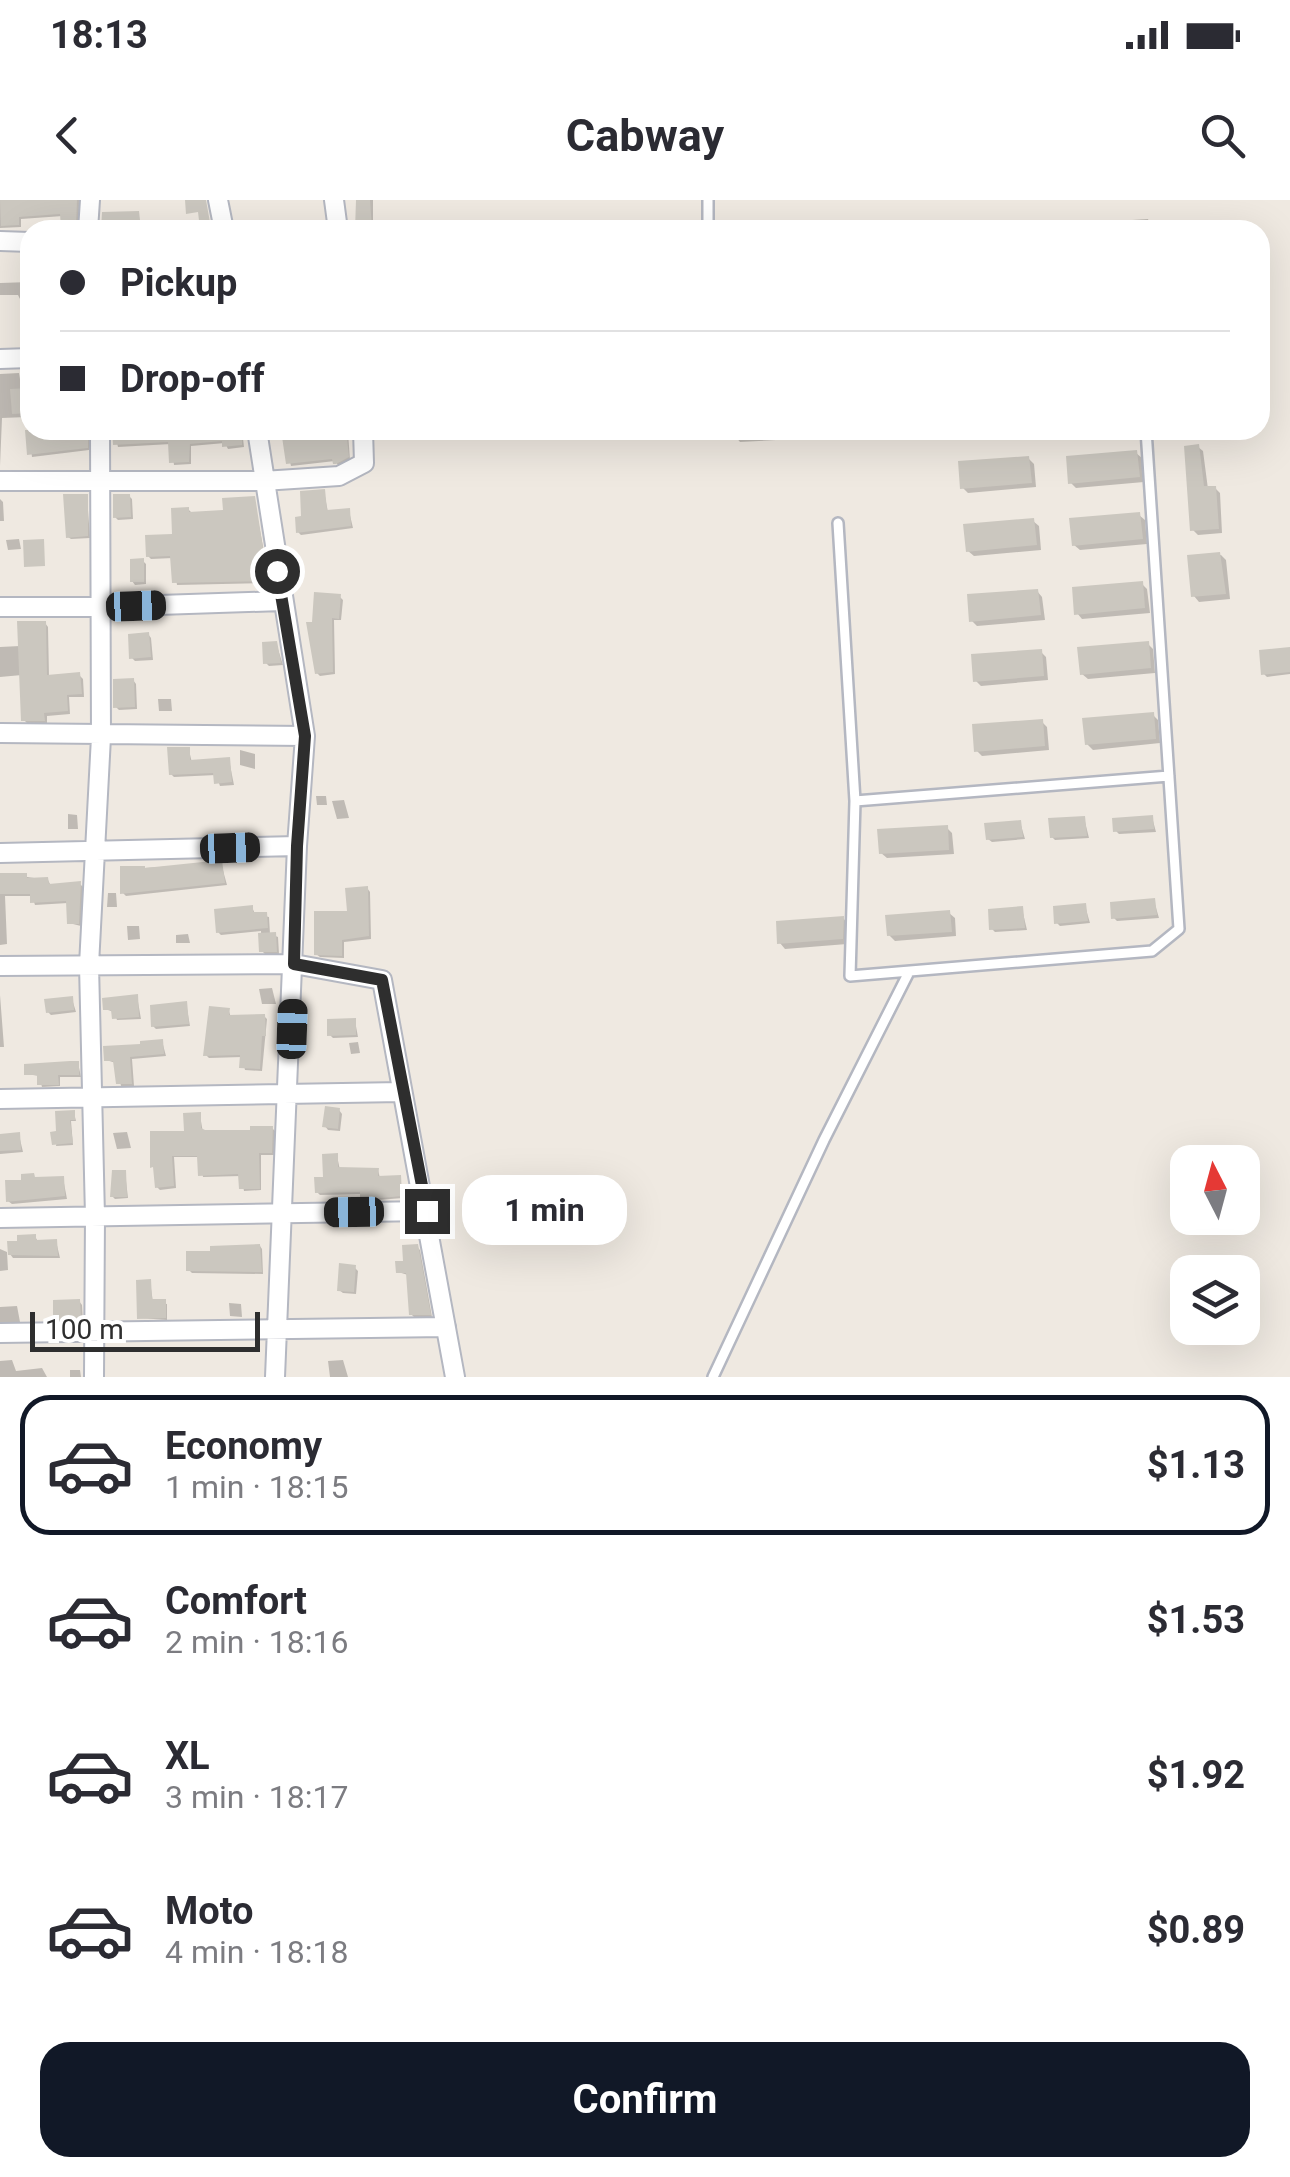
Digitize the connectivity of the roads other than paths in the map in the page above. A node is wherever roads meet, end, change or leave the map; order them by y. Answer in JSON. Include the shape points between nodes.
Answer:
{"nodes":[{"id":1,"x":100,"y":440,"type":"edge"},
{"id":2,"x":257,"y":440,"type":"edge"},
{"id":3,"x":365,"y":440,"type":"edge"},
{"id":4,"x":1147,"y":440,"type":"edge"},
{"id":5,"x":0,"y":481,"type":"edge"},
{"id":6,"x":263,"y":481,"type":"junction"},
{"id":7,"x":101,"y":482,"type":"junction"},
{"id":8,"x":838,"y":523,"type":"dead end"},
{"id":9,"x":282,"y":601,"type":"junction"},
{"id":10,"x":0,"y":606,"type":"edge"},
{"id":11,"x":99,"y":607,"type":"junction"},
{"id":12,"x":0,"y":734,"type":"edge"},
{"id":13,"x":101,"y":736,"type":"junction"},
{"id":14,"x":305,"y":736,"type":"junction"},
{"id":15,"x":1169,"y":776,"type":"junction"},
{"id":16,"x":855,"y":801,"type":"junction"},
{"id":17,"x":297,"y":846,"type":"junction"},
{"id":18,"x":95,"y":852,"type":"junction"},
{"id":19,"x":0,"y":853,"type":"edge"},
{"id":20,"x":294,"y":964,"type":"junction"},
{"id":21,"x":89,"y":965,"type":"junction"},
{"id":22,"x":0,"y":966,"type":"edge"},
{"id":23,"x":908,"y":972,"type":"junction"},
{"id":24,"x":401,"y":1092,"type":"junction"},
{"id":25,"x":289,"y":1094,"type":"junction"},
{"id":26,"x":92,"y":1097,"type":"junction"},
{"id":27,"x":0,"y":1099,"type":"edge"},
{"id":28,"x":427,"y":1211,"type":"junction"},
{"id":29,"x":282,"y":1213,"type":"junction"},
{"id":30,"x":95,"y":1216,"type":"junction"},
{"id":31,"x":0,"y":1218,"type":"edge"},
{"id":32,"x":446,"y":1327,"type":"junction"},
{"id":33,"x":275,"y":1329,"type":"junction"},
{"id":34,"x":95,"y":1332,"type":"junction"},
{"id":35,"x":0,"y":1333,"type":"edge"},
{"id":36,"x":94,"y":1377,"type":"edge"},
{"id":37,"x":276,"y":1377,"type":"edge"},
{"id":38,"x":455,"y":1377,"type":"edge"},
{"id":39,"x":713,"y":1377,"type":"edge"}],
"edges":[{"from":1,"to":7,"type":"street"},
{"from":2,"to":6,"type":"street"},
{"from":3,"to":6,"type":"street","via":[[366,458],[339,476]]},
{"from":4,"to":15,"type":"lane"},
{"from":5,"to":7,"type":"street"},
{"from":6,"to":7,"type":"street"},
{"from":6,"to":9,"type":"street"},
{"from":7,"to":11,"type":"street"},
{"from":8,"to":16,"type":"lane"},
{"from":9,"to":11,"type":"street"},
{"from":9,"to":14,"type":"street"},
{"from":10,"to":11,"type":"street"},
{"from":11,"to":13,"type":"street"},
{"from":12,"to":13,"type":"street"},
{"from":13,"to":14,"type":"street"},
{"from":13,"to":18,"type":"street"},
{"from":14,"to":17,"type":"street"},
{"from":15,"to":16,"type":"lane"},
{"from":15,"to":23,"type":"lane","via":[[1178,929],[1152,951]]},
{"from":16,"to":23,"type":"lane","via":[[850,976]]},
{"from":17,"to":18,"type":"street"},
{"from":17,"to":20,"type":"street"},
{"from":18,"to":19,"type":"street"},
{"from":18,"to":21,"type":"street"},
{"from":20,"to":21,"type":"street"},
{"from":20,"to":24,"type":"street","via":[[382,980]]},
{"from":20,"to":25,"type":"street"},
{"from":21,"to":22,"type":"street"},
{"from":21,"to":26,"type":"street"},
{"from":23,"to":39,"type":"lane"},
{"from":24,"to":25,"type":"street"},
{"from":24,"to":28,"type":"street"},
{"from":25,"to":26,"type":"street"},
{"from":25,"to":29,"type":"street"},
{"from":26,"to":27,"type":"street"},
{"from":26,"to":30,"type":"street"},
{"from":28,"to":29,"type":"street"},
{"from":28,"to":32,"type":"street"},
{"from":29,"to":30,"type":"street"},
{"from":29,"to":33,"type":"street"},
{"from":30,"to":31,"type":"street"},
{"from":30,"to":34,"type":"street"},
{"from":32,"to":33,"type":"street"},
{"from":32,"to":38,"type":"street"},
{"from":33,"to":34,"type":"street"},
{"from":33,"to":37,"type":"street"},
{"from":34,"to":35,"type":"street"},
{"from":34,"to":36,"type":"street"}]}
